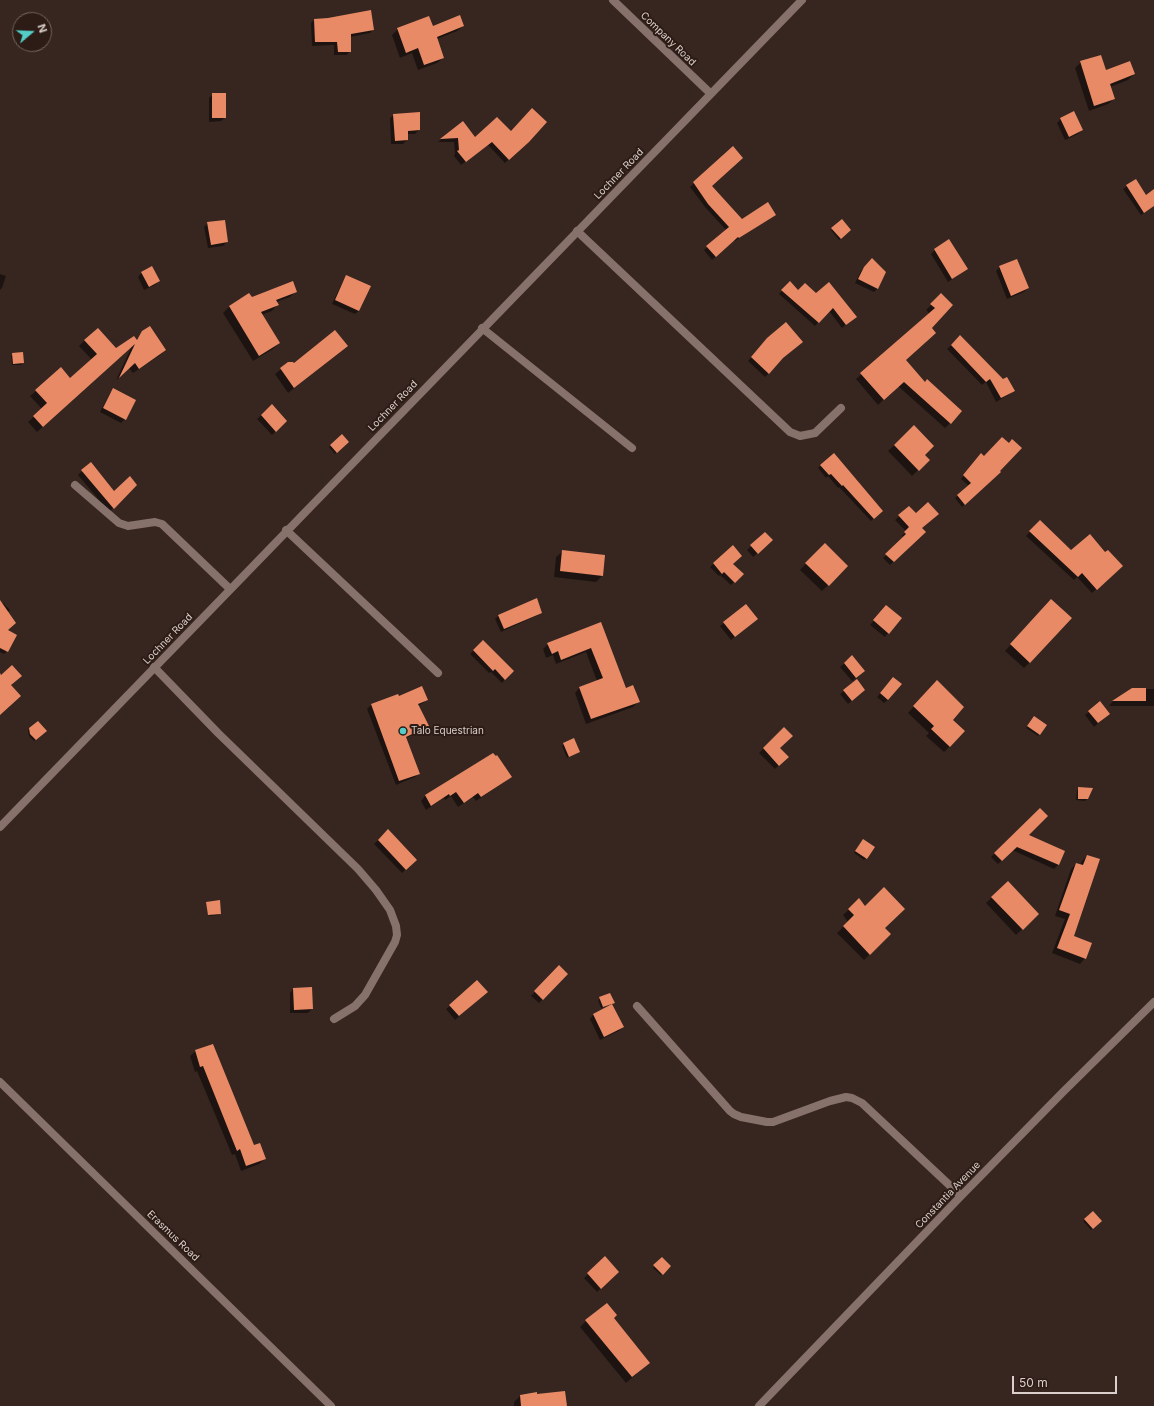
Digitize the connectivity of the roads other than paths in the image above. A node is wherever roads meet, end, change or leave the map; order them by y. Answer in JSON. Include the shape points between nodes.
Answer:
{"nodes":[{"id":1,"x":613,"y":0,"type":"edge"},
{"id":2,"x":802,"y":0,"type":"edge"},
{"id":3,"x":710,"y":93,"type":"junction"},
{"id":4,"x":577,"y":231,"type":"junction"},
{"id":5,"x":482,"y":328,"type":"junction"},
{"id":6,"x":841,"y":408,"type":"dead end"},
{"id":7,"x":632,"y":448,"type":"dead end"},
{"id":8,"x":75,"y":485,"type":"dead end"},
{"id":9,"x":286,"y":530,"type":"junction"},
{"id":10,"x":230,"y":589,"type":"junction"},
{"id":11,"x":154,"y":667,"type":"junction"},
{"id":12,"x":438,"y":673,"type":"dead end"},
{"id":13,"x":0,"y":827,"type":"edge"},
{"id":14,"x":1154,"y":1002,"type":"edge"},
{"id":15,"x":638,"y":1006,"type":"dead end"},
{"id":16,"x":334,"y":1019,"type":"dead end"},
{"id":17,"x":0,"y":1082,"type":"edge"},
{"id":18,"x":961,"y":1196,"type":"junction"},
{"id":19,"x":331,"y":1406,"type":"edge"},
{"id":20,"x":759,"y":1406,"type":"edge"}],
"edges":[{"from":1,"to":3,"type":"street","name":"Company Road"},
{"from":2,"to":3,"type":"street","name":"Lochner Road"},
{"from":3,"to":4,"type":"street","name":"Lochner Road"},
{"from":4,"to":5,"type":"street","name":"Lochner Road"},
{"from":4,"to":6,"type":"street","via":[[790,432],[800,436],[815,433]]},
{"from":5,"to":7,"type":"street"},
{"from":5,"to":9,"type":"street","name":"Lochner Road"},
{"from":8,"to":10,"type":"street","via":[[119,522],[128,526],[155,522],[162,524]]},
{"from":9,"to":10,"type":"street","name":"Lochner Road"},
{"from":9,"to":12,"type":"street"},
{"from":10,"to":11,"type":"street","name":"Lochner Road"},
{"from":11,"to":13,"type":"street","name":"Lochner Road"},
{"from":11,"to":16,"type":"street","via":[[358,869],[390,910],[396,926],[395,942],[365,995],[355,1006]]},
{"from":14,"to":18,"type":"street","name":"Constantia Avenue"},
{"from":15,"to":18,"type":"street","via":[[734,1114],[773,1122],[830,1100],[852,1098],[862,1102]]},
{"from":17,"to":19,"type":"street","name":"Erasmus Road"},
{"from":18,"to":20,"type":"street","name":"Constantia Avenue"}]}
